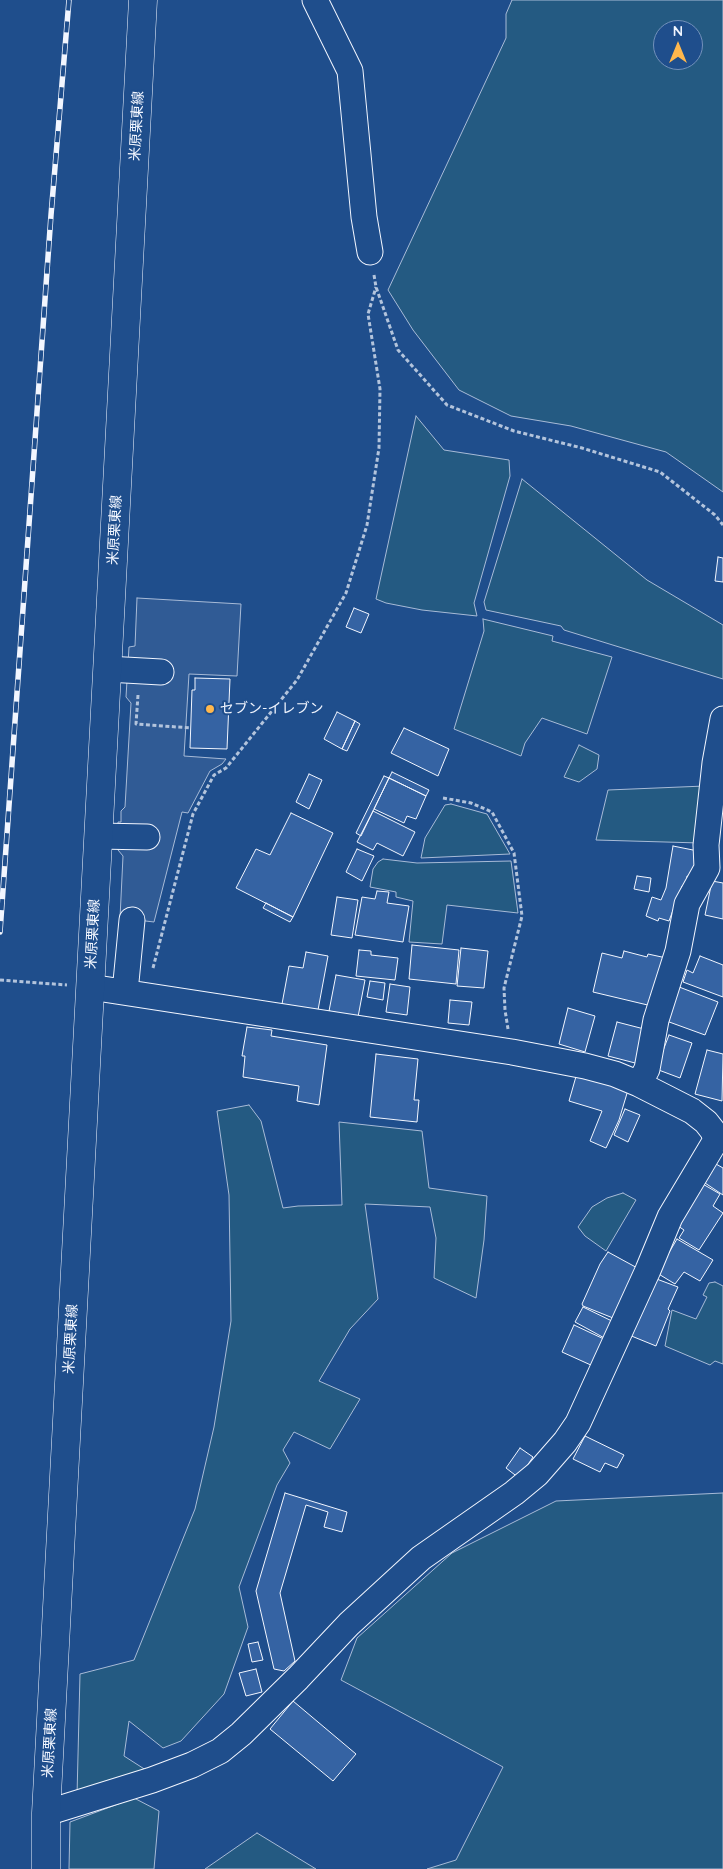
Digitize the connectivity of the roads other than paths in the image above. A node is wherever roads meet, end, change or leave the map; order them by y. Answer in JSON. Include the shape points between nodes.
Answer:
{"nodes":[{"id":1,"x":143,"y":0,"type":"edge"},
{"id":2,"x":315,"y":0,"type":"edge"},
{"id":3,"x":370,"y":252,"type":"road end"},
{"id":4,"x":108,"y":669,"type":"junction"},
{"id":5,"x":161,"y":672,"type":"dead end"},
{"id":6,"x":723,"y":719,"type":"edge"},
{"id":7,"x":98,"y":836,"type":"junction"},
{"id":8,"x":148,"y":837,"type":"dead end"},
{"id":9,"x":715,"y":869,"type":"edge"},
{"id":10,"x":132,"y":920,"type":"dead end"},
{"id":11,"x":90,"y":987,"type":"junction"},
{"id":12,"x":136,"y":994,"type":"junction"},
{"id":13,"x":639,"y":1084,"type":"junction"},
{"id":14,"x":720,"y":1141,"type":"edge"},
{"id":15,"x":46,"y":1813,"type":"junction"},
{"id":16,"x":46,"y":1869,"type":"edge"}],
"edges":[{"from":1,"to":4,"type":"main road","name":"米原栗東線"},
{"from":2,"to":3,"type":"street","via":[[350,72]]},
{"from":4,"to":5,"type":"street"},
{"from":4,"to":7,"type":"main road","name":"米原栗東線"},
{"from":6,"to":9,"type":"street","via":[[706,845]]},
{"from":7,"to":8,"type":"street"},
{"from":7,"to":11,"type":"main road","name":"米原栗東線"},
{"from":9,"to":13,"type":"street","via":[[687,904],[678,951],[656,1020],[647,1069]]},
{"from":10,"to":12,"type":"street"},
{"from":11,"to":12,"type":"street"},
{"from":11,"to":15,"type":"main road","name":"米原栗東線"},
{"from":12,"to":13,"type":"street","via":[[512,1052],[585,1066]]},
{"from":13,"to":14,"type":"street","via":[[692,1111],[706,1122]]},
{"from":14,"to":15,"type":"street","via":[[670,1217],[578,1423],[537,1474],[421,1558],[220,1751],[152,1780]]},
{"from":15,"to":16,"type":"main road","name":"米原栗東線"}]}
